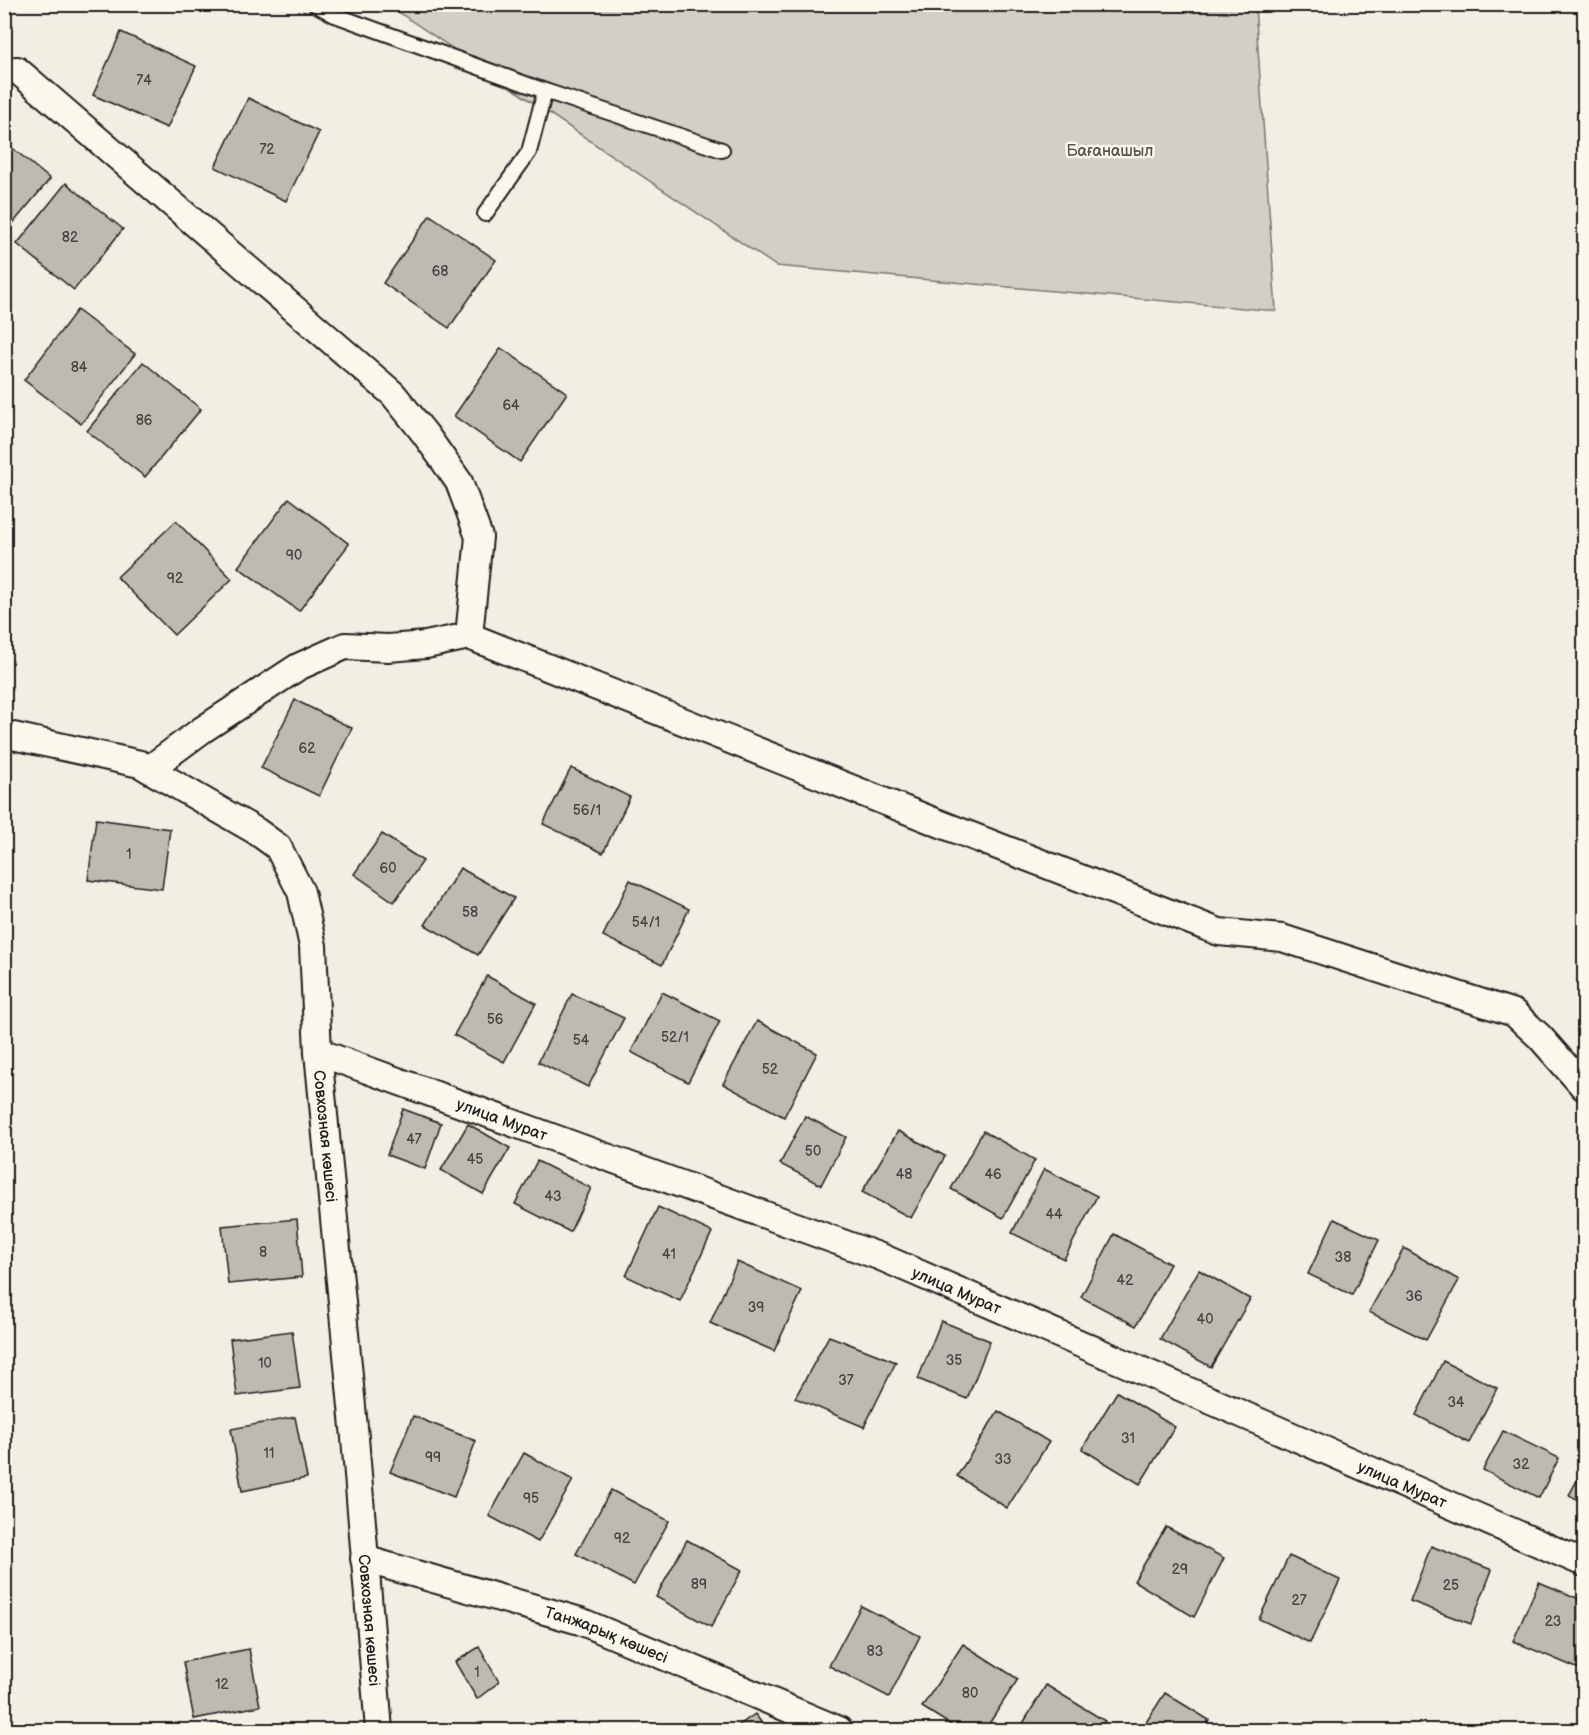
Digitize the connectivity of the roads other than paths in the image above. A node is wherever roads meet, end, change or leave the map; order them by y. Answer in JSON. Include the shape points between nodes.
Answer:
{"nodes":[{"id":1,"x":315,"y":4,"type":"edge"},
{"id":2,"x":16,"y":70,"type":"dead end"},
{"id":3,"x":545,"y":92,"type":"junction"},
{"id":4,"x":722,"y":150,"type":"dead end"},
{"id":5,"x":485,"y":214,"type":"dead end"},
{"id":6,"x":469,"y":636,"type":"junction"},
{"id":7,"x":4,"y":734,"type":"edge"},
{"id":8,"x":148,"y":770,"type":"junction"},
{"id":9,"x":318,"y":1052,"type":"junction"},
{"id":10,"x":1584,"y":1087,"type":"edge"},
{"id":11,"x":364,"y":1559,"type":"junction"},
{"id":12,"x":1584,"y":1563,"type":"edge"},
{"id":13,"x":379,"y":1731,"type":"edge"},
{"id":14,"x":839,"y":1731,"type":"edge"}],
"edges":[{"from":1,"to":3,"type":"lane","via":[[335,15]]},
{"from":2,"to":6,"type":"street","via":[[393,394],[406,410],[459,482],[478,537]]},
{"from":3,"to":4,"type":"lane"},
{"from":3,"to":5,"type":"lane","via":[[530,152]]},
{"from":6,"to":8,"type":"street","via":[[426,645],[345,646],[298,667]]},
{"from":6,"to":10,"type":"street","via":[[1219,932],[1282,938],[1514,1013]]},
{"from":7,"to":8,"type":"street","name":"Совхозная көшесі","via":[[140,764]]},
{"from":8,"to":9,"type":"street","name":"Совхозная көшесі","via":[[278,847],[301,892],[313,946]]},
{"from":9,"to":11,"type":"street","name":"Совхозная көшесі"},
{"from":9,"to":12,"type":"street","name":"улица Мурат","via":[[881,1257]]},
{"from":11,"to":13,"type":"street","name":"Совхозная көшесі"},
{"from":11,"to":14,"type":"street","name":"Танжарық көшесі","via":[[580,1621]]}]}
